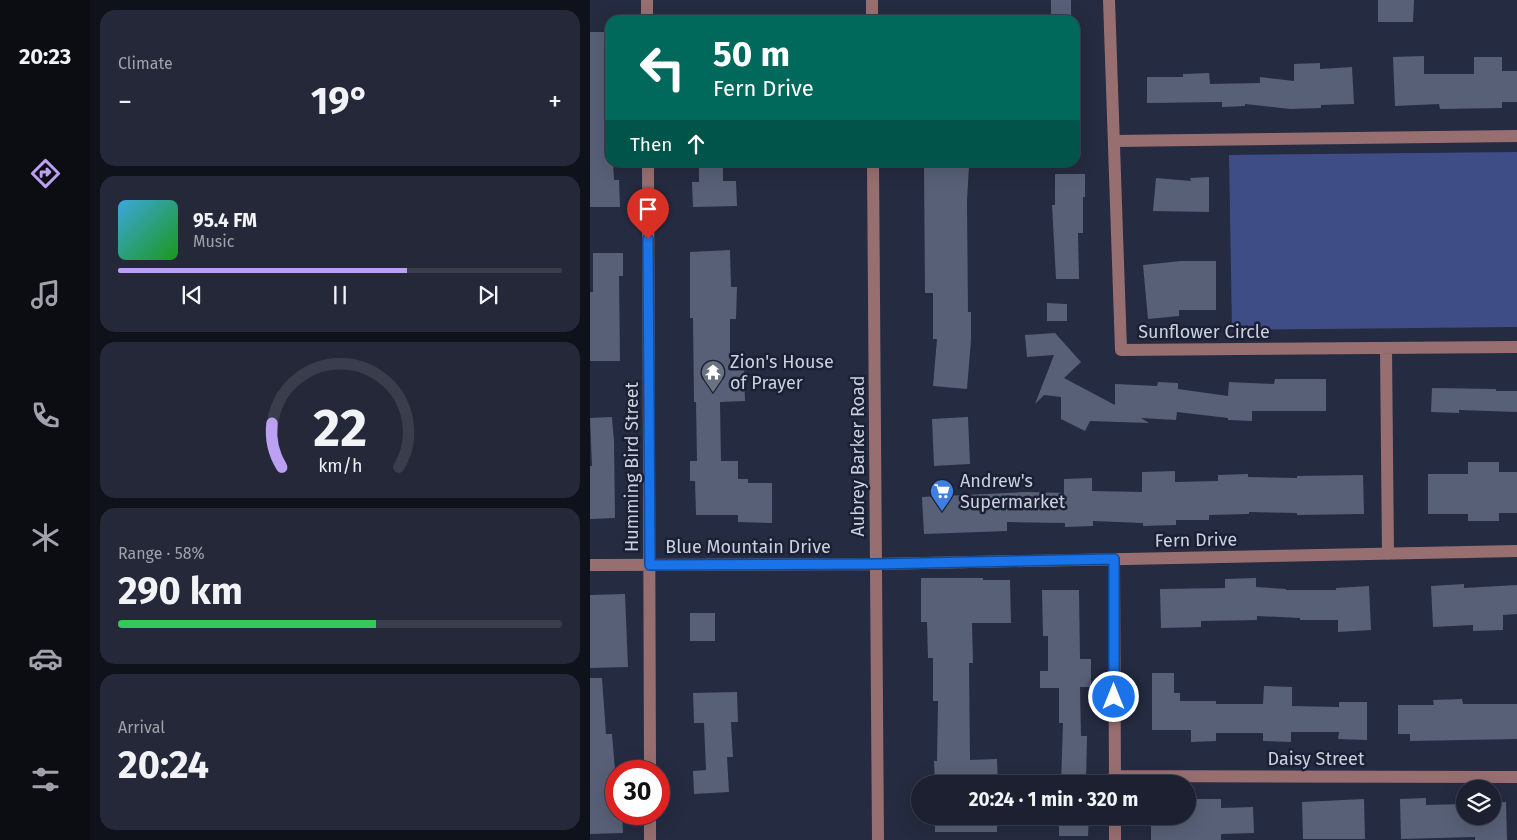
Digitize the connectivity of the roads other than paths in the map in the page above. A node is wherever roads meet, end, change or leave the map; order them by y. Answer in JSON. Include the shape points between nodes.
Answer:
{"nodes":[{"id":1,"x":647,"y":0,"type":"edge"},
{"id":2,"x":872,"y":0,"type":"edge"},
{"id":3,"x":1109,"y":0,"type":"edge"},
{"id":4,"x":647,"y":15,"type":"edge"},
{"id":5,"x":872,"y":15,"type":"edge"},
{"id":6,"x":1517,"y":136,"type":"edge"},
{"id":7,"x":1114,"y":141,"type":"junction"},
{"id":8,"x":648,"y":167,"type":"edge"},
{"id":9,"x":873,"y":167,"type":"edge"},
{"id":10,"x":1517,"y":347,"type":"edge"},
{"id":11,"x":1386,"y":348,"type":"junction"},
{"id":12,"x":1517,"y":551,"type":"edge"},
{"id":13,"x":1388,"y":554,"type":"junction"},
{"id":14,"x":1114,"y":559,"type":"junction"},
{"id":15,"x":876,"y":564,"type":"junction"},
{"id":16,"x":650,"y":565,"type":"junction"},
{"id":17,"x":590,"y":566,"type":"edge"},
{"id":18,"x":650,"y":760,"type":"edge"},
{"id":19,"x":1114,"y":775,"type":"edge"},
{"id":20,"x":1517,"y":777,"type":"edge"},
{"id":21,"x":1196,"y":779,"type":"edge"},
{"id":22,"x":650,"y":825,"type":"edge"},
{"id":23,"x":1115,"y":825,"type":"edge"},
{"id":24,"x":650,"y":840,"type":"edge"},
{"id":25,"x":878,"y":840,"type":"edge"},
{"id":26,"x":1115,"y":840,"type":"edge"}],
"edges":[{"from":1,"to":4,"type":"street"},
{"from":2,"to":5,"type":"street"},
{"from":3,"to":7,"type":"street","name":"Sunflower Circle"},
{"from":6,"to":7,"type":"street"},
{"from":7,"to":11,"type":"street","name":"Sunflower Circle","via":[[1121,350]]},
{"from":8,"to":16,"type":"street","name":"Humming Bird Street"},
{"from":9,"to":15,"type":"street","name":"Aubrey Barker Road"},
{"from":10,"to":11,"type":"street","name":"Sunflower Circle"},
{"from":11,"to":13,"type":"street"},
{"from":12,"to":13,"type":"street","name":"Fern Drive"},
{"from":13,"to":14,"type":"street","name":"Fern Drive"},
{"from":14,"to":15,"type":"street","name":"Fern Drive"},
{"from":14,"to":19,"type":"street"},
{"from":15,"to":16,"type":"street","name":"Blue Mountain Drive"},
{"from":15,"to":25,"type":"street","name":"Aubrey Barker Road"},
{"from":16,"to":17,"type":"street","name":"Blue Mountain Drive"},
{"from":16,"to":18,"type":"street","name":"Humming Bird Street"},
{"from":20,"to":21,"type":"street","name":"Daisy Street"},
{"from":22,"to":24,"type":"street"},
{"from":23,"to":26,"type":"street"}]}
